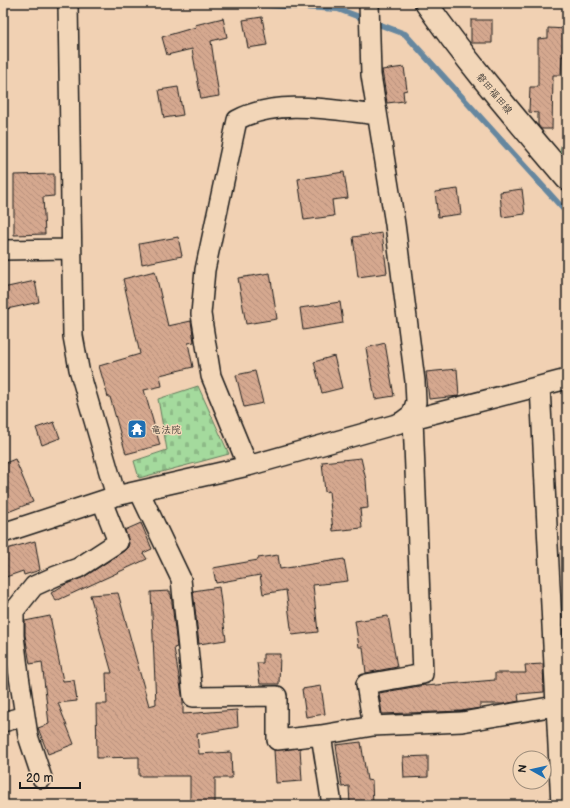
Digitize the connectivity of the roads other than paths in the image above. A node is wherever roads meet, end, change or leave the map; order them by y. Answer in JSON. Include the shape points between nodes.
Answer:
{"nodes":[{"id":1,"x":68,"y":3,"type":"edge"},
{"id":2,"x":369,"y":3,"type":"edge"},
{"id":3,"x":426,"y":3,"type":"edge"},
{"id":4,"x":377,"y":115,"type":"junction"},
{"id":5,"x":567,"y":180,"type":"edge"},
{"id":6,"x":71,"y":249,"type":"junction"},
{"id":7,"x":3,"y":250,"type":"edge"},
{"id":8,"x":567,"y":379,"type":"edge"},
{"id":9,"x":540,"y":386,"type":"junction"},
{"id":10,"x":407,"y":421,"type":"junction"},
{"id":11,"x":248,"y":466,"type":"junction"},
{"id":12,"x":139,"y":491,"type":"junction"},
{"id":13,"x":109,"y":499,"type":"junction"},
{"id":14,"x":3,"y":533,"type":"edge"},
{"id":15,"x":562,"y":705,"type":"edge"},
{"id":16,"x":25,"y":716,"type":"junction"},
{"id":17,"x":3,"y":722,"type":"edge"},
{"id":18,"x":373,"y":726,"type":"junction"},
{"id":19,"x":321,"y":735,"type":"junction"},
{"id":20,"x":42,"y":778,"type":"dead end"},
{"id":21,"x":332,"y":805,"type":"edge"},
{"id":22,"x":561,"y":805,"type":"edge"}],
"edges":[{"from":1,"to":6,"type":"street"},
{"from":2,"to":4,"type":"street","via":[[371,75]]},
{"from":3,"to":5,"type":"main road","name":"磐田福田線","via":[[483,79]]},
{"from":4,"to":10,"type":"street","via":[[415,381],[416,402]]},
{"from":4,"to":11,"type":"street","via":[[316,108],[269,109],[237,120],[205,270],[201,314],[211,376]]},
{"from":6,"to":7,"type":"street"},
{"from":6,"to":13,"type":"street","via":[[73,336],[78,368]]},
{"from":8,"to":9,"type":"street"},
{"from":9,"to":10,"type":"street"},
{"from":9,"to":15,"type":"street"},
{"from":10,"to":11,"type":"street"},
{"from":10,"to":18,"type":"street","via":[[423,674],[366,684]]},
{"from":11,"to":12,"type":"street"},
{"from":12,"to":13,"type":"street"},
{"from":12,"to":19,"type":"street","via":[[181,579],[193,697],[277,696],[277,740]]},
{"from":13,"to":14,"type":"street"},
{"from":13,"to":16,"type":"street","via":[[118,542],[78,568],[34,586],[14,612],[14,636]]},
{"from":15,"to":18,"type":"street","via":[[462,722]]},
{"from":15,"to":22,"type":"street"},
{"from":16,"to":17,"type":"street"},
{"from":16,"to":20,"type":"street","via":[[28,736]]},
{"from":18,"to":19,"type":"street"},
{"from":19,"to":21,"type":"street"}]}
